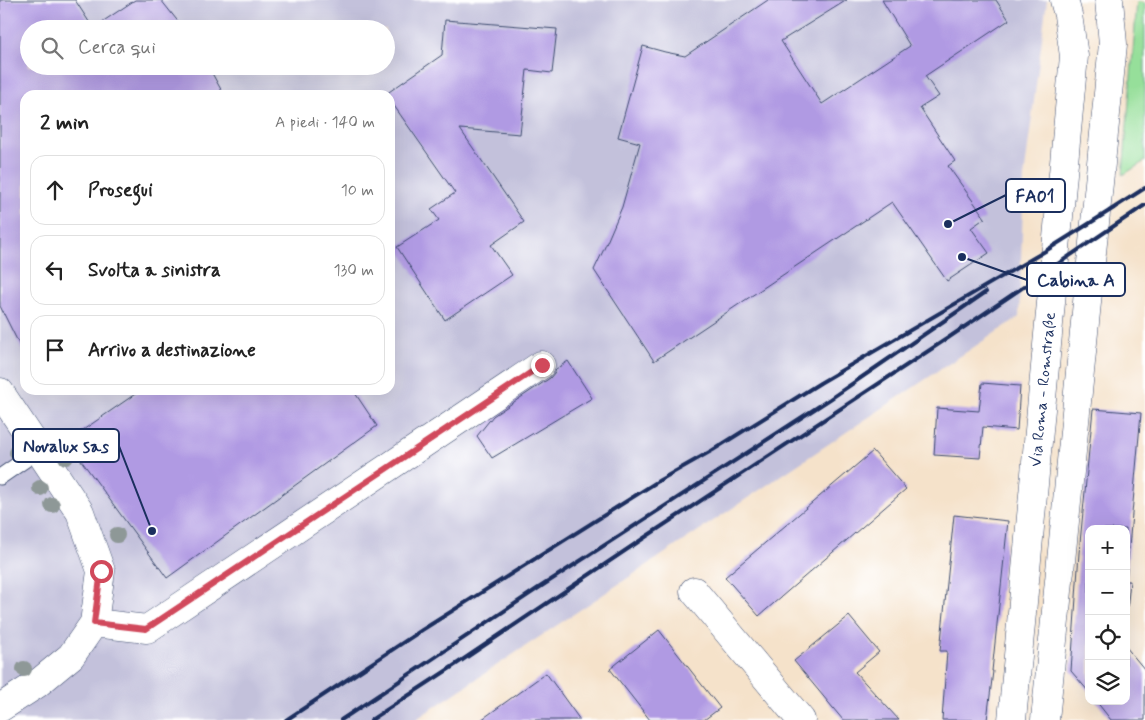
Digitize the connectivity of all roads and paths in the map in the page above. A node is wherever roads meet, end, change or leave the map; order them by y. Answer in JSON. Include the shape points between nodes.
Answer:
{"nodes":[{"id":1,"x":1064,"y":0,"type":"edge"},
{"id":2,"x":1109,"y":0,"type":"edge"},
{"id":3,"x":542,"y":365,"type":"dead end"},
{"id":4,"x":0,"y":392,"type":"edge"},
{"id":5,"x":39,"y":450,"type":"junction"},
{"id":6,"x":0,"y":477,"type":"edge"},
{"id":7,"x":694,"y":591,"type":"dead end"},
{"id":8,"x":94,"y":623,"type":"junction"},
{"id":9,"x":0,"y":708,"type":"edge"},
{"id":10,"x":801,"y":720,"type":"edge"},
{"id":11,"x":1012,"y":720,"type":"edge"},
{"id":12,"x":1045,"y":720,"type":"edge"}],
"edges":[{"from":1,"to":11,"type":"street","name":"Via Roma - Romstraße","via":[[1074,56]]},
{"from":2,"to":12,"type":"street","via":[[1113,44]]},
{"from":3,"to":8,"type":"street","via":[[146,629]]},
{"from":4,"to":5,"type":"street"},
{"from":5,"to":6,"type":"lane"},
{"from":5,"to":8,"type":"street","via":[[80,512],[101,571]]},
{"from":7,"to":10,"type":"street"},
{"from":8,"to":9,"type":"street","via":[[71,656]]}]}
